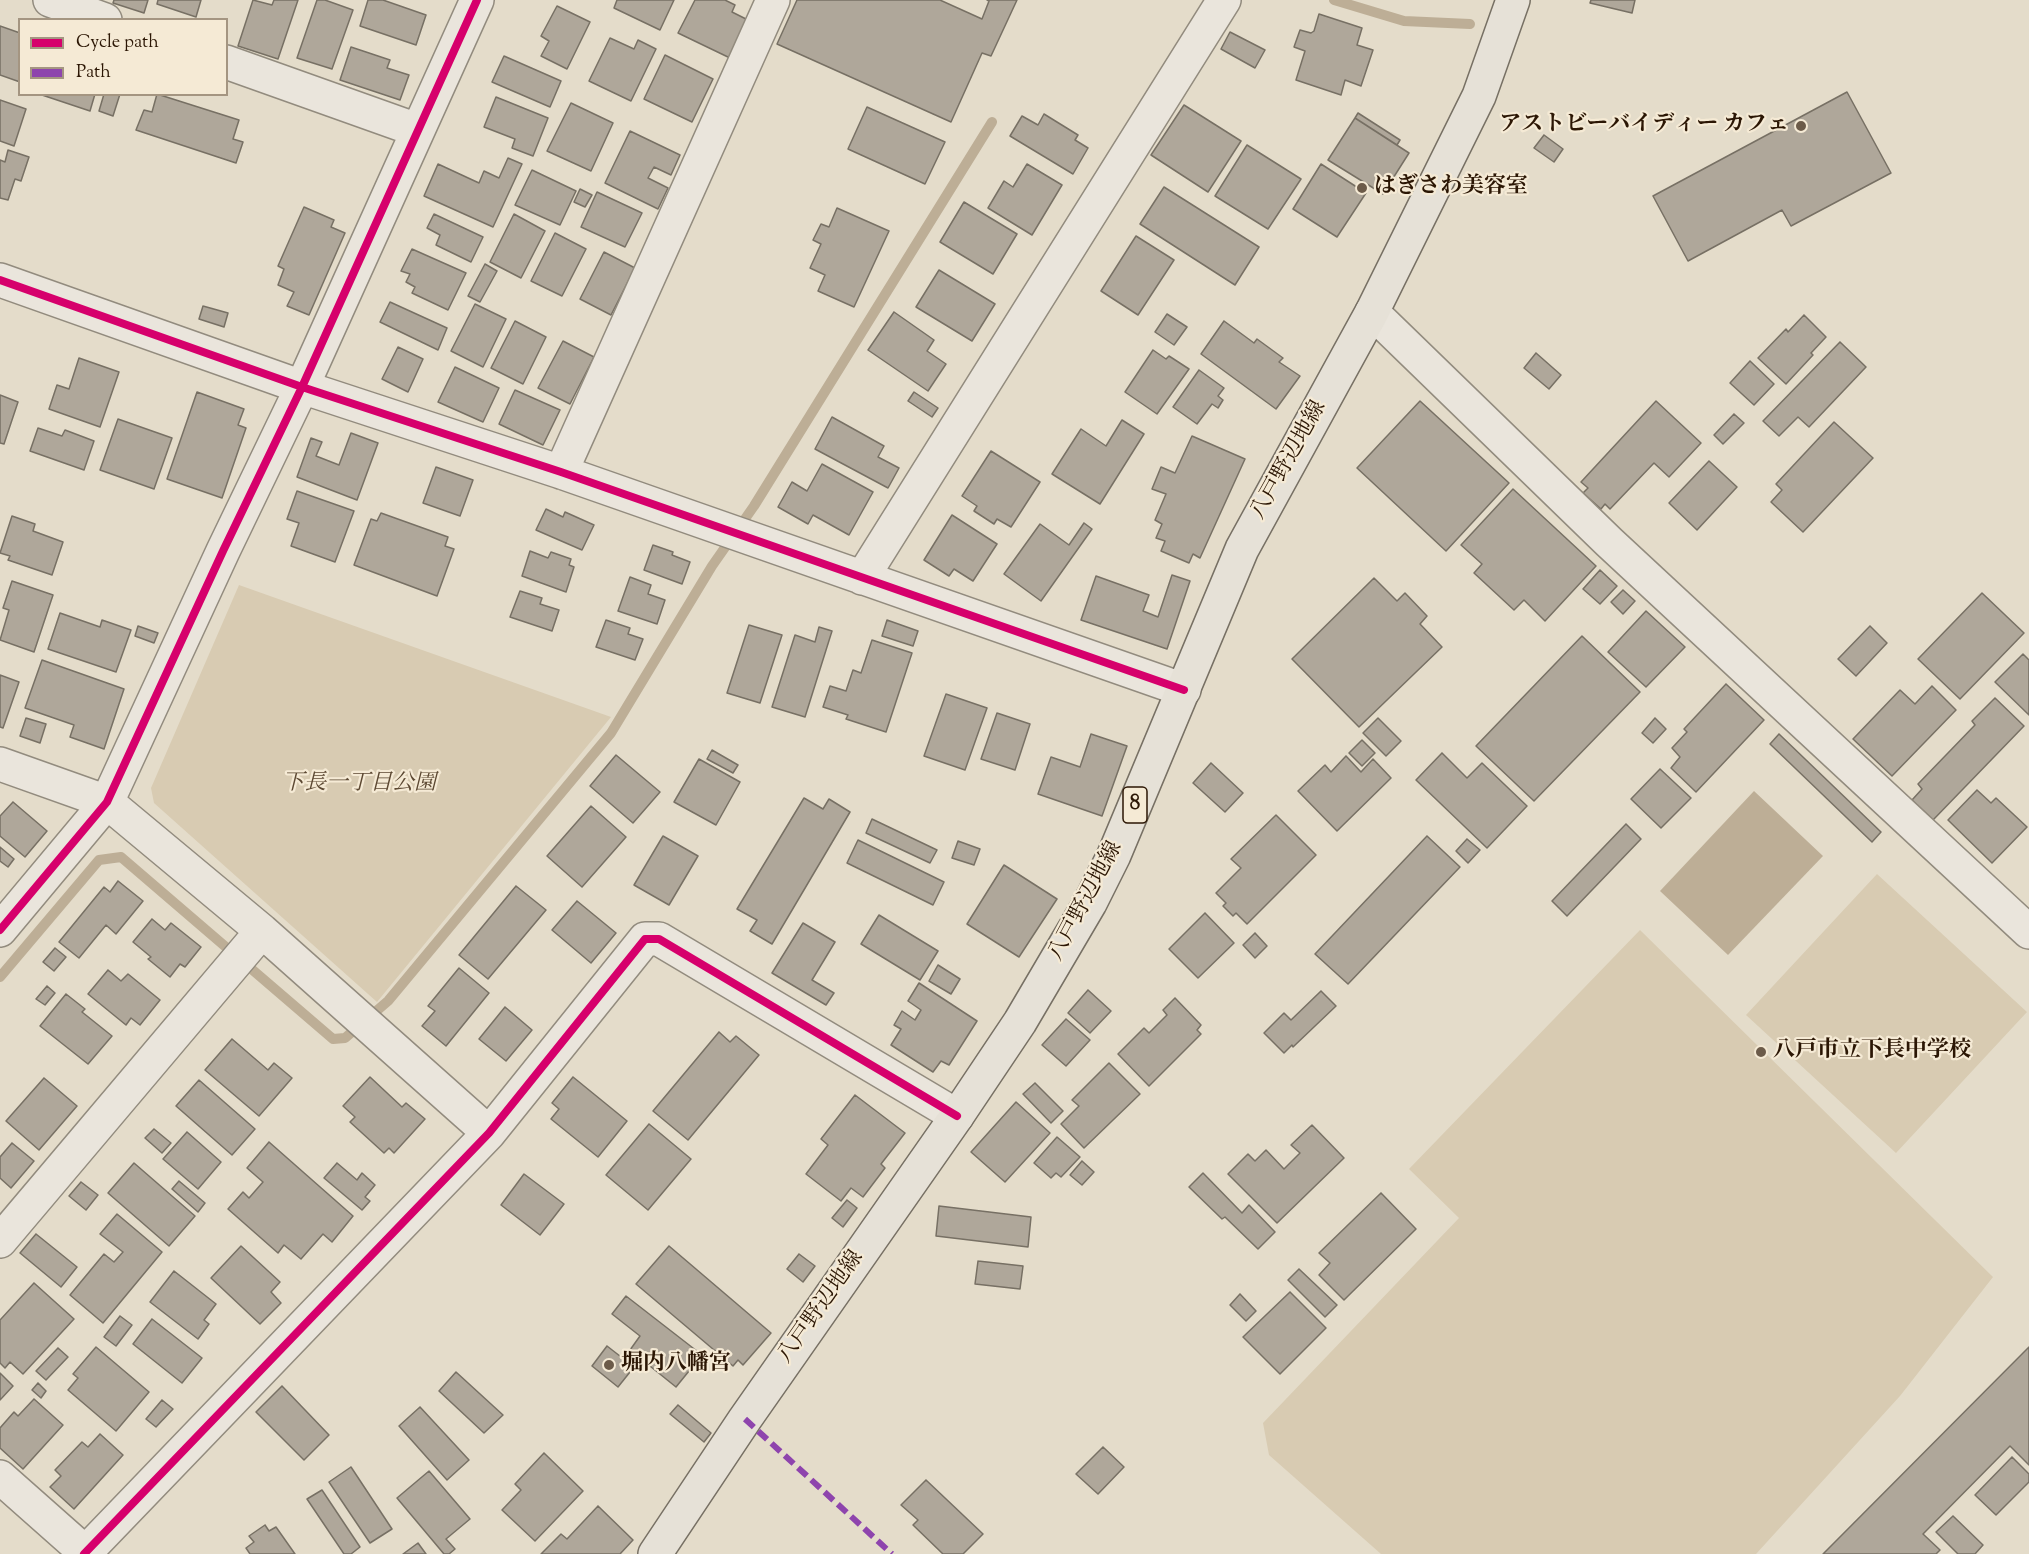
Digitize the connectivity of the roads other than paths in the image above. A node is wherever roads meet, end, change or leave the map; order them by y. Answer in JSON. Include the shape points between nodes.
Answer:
{"nodes":[{"id":1,"x":50,"y":0,"type":"edge"},
{"id":2,"x":477,"y":0,"type":"edge"},
{"id":3,"x":773,"y":0,"type":"edge"},
{"id":4,"x":1224,"y":0,"type":"edge"},
{"id":5,"x":1513,"y":0,"type":"edge"},
{"id":6,"x":100,"y":18,"type":"edge"},
{"id":7,"x":228,"y":63,"type":"edge"},
{"id":8,"x":417,"y":130,"type":"junction"},
{"id":9,"x":0,"y":280,"type":"edge"},
{"id":10,"x":1372,"y":312,"type":"junction"},
{"id":11,"x":302,"y":387,"type":"junction"},
{"id":12,"x":561,"y":472,"type":"junction"},
{"id":13,"x":862,"y":578,"type":"junction"},
{"id":14,"x":1184,"y":690,"type":"junction"},
{"id":15,"x":0,"y":764,"type":"edge"},
{"id":16,"x":107,"y":802,"type":"junction"},
{"id":17,"x":0,"y":930,"type":"edge"},
{"id":18,"x":262,"y":931,"type":"junction"},
{"id":19,"x":2029,"y":932,"type":"edge"},
{"id":20,"x":957,"y":1116,"type":"junction"},
{"id":21,"x":489,"y":1133,"type":"junction"},
{"id":22,"x":0,"y":1241,"type":"edge"},
{"id":23,"x":0,"y":1478,"type":"edge"},
{"id":24,"x":86,"y":1554,"type":"edge"},
{"id":25,"x":655,"y":1554,"type":"edge"}],
"edges":[{"from":1,"to":6,"type":"street"},
{"from":2,"to":8,"type":"street"},
{"from":3,"to":12,"type":"street"},
{"from":4,"to":13,"type":"street"},
{"from":5,"to":10,"type":"main road","name":"八戸野辺地線","number":"8","via":[[1479,96]]},
{"from":7,"to":8,"type":"street"},
{"from":8,"to":11,"type":"street"},
{"from":9,"to":11,"type":"street"},
{"from":10,"to":14,"type":"main road","name":"八戸野辺地線","number":"8","via":[[1242,549]]},
{"from":10,"to":19,"type":"street","via":[[1609,542]]},
{"from":11,"to":12,"type":"street"},
{"from":11,"to":16,"type":"street"},
{"from":12,"to":13,"type":"street"},
{"from":13,"to":14,"type":"street"},
{"from":14,"to":20,"type":"main road","name":"八戸野辺地線","number":"8","via":[[1090,903],[1020,1022]]},
{"from":15,"to":16,"type":"street"},
{"from":16,"to":17,"type":"street"},
{"from":16,"to":18,"type":"street"},
{"from":18,"to":21,"type":"street"},
{"from":18,"to":22,"type":"street"},
{"from":20,"to":21,"type":"street","via":[[670,945],[659,939],[645,939]]},
{"from":20,"to":25,"type":"main road","name":"八戸野辺地線","number":"8","via":[[744,1419]]},
{"from":21,"to":24,"type":"street"},
{"from":23,"to":24,"type":"street"}]}
